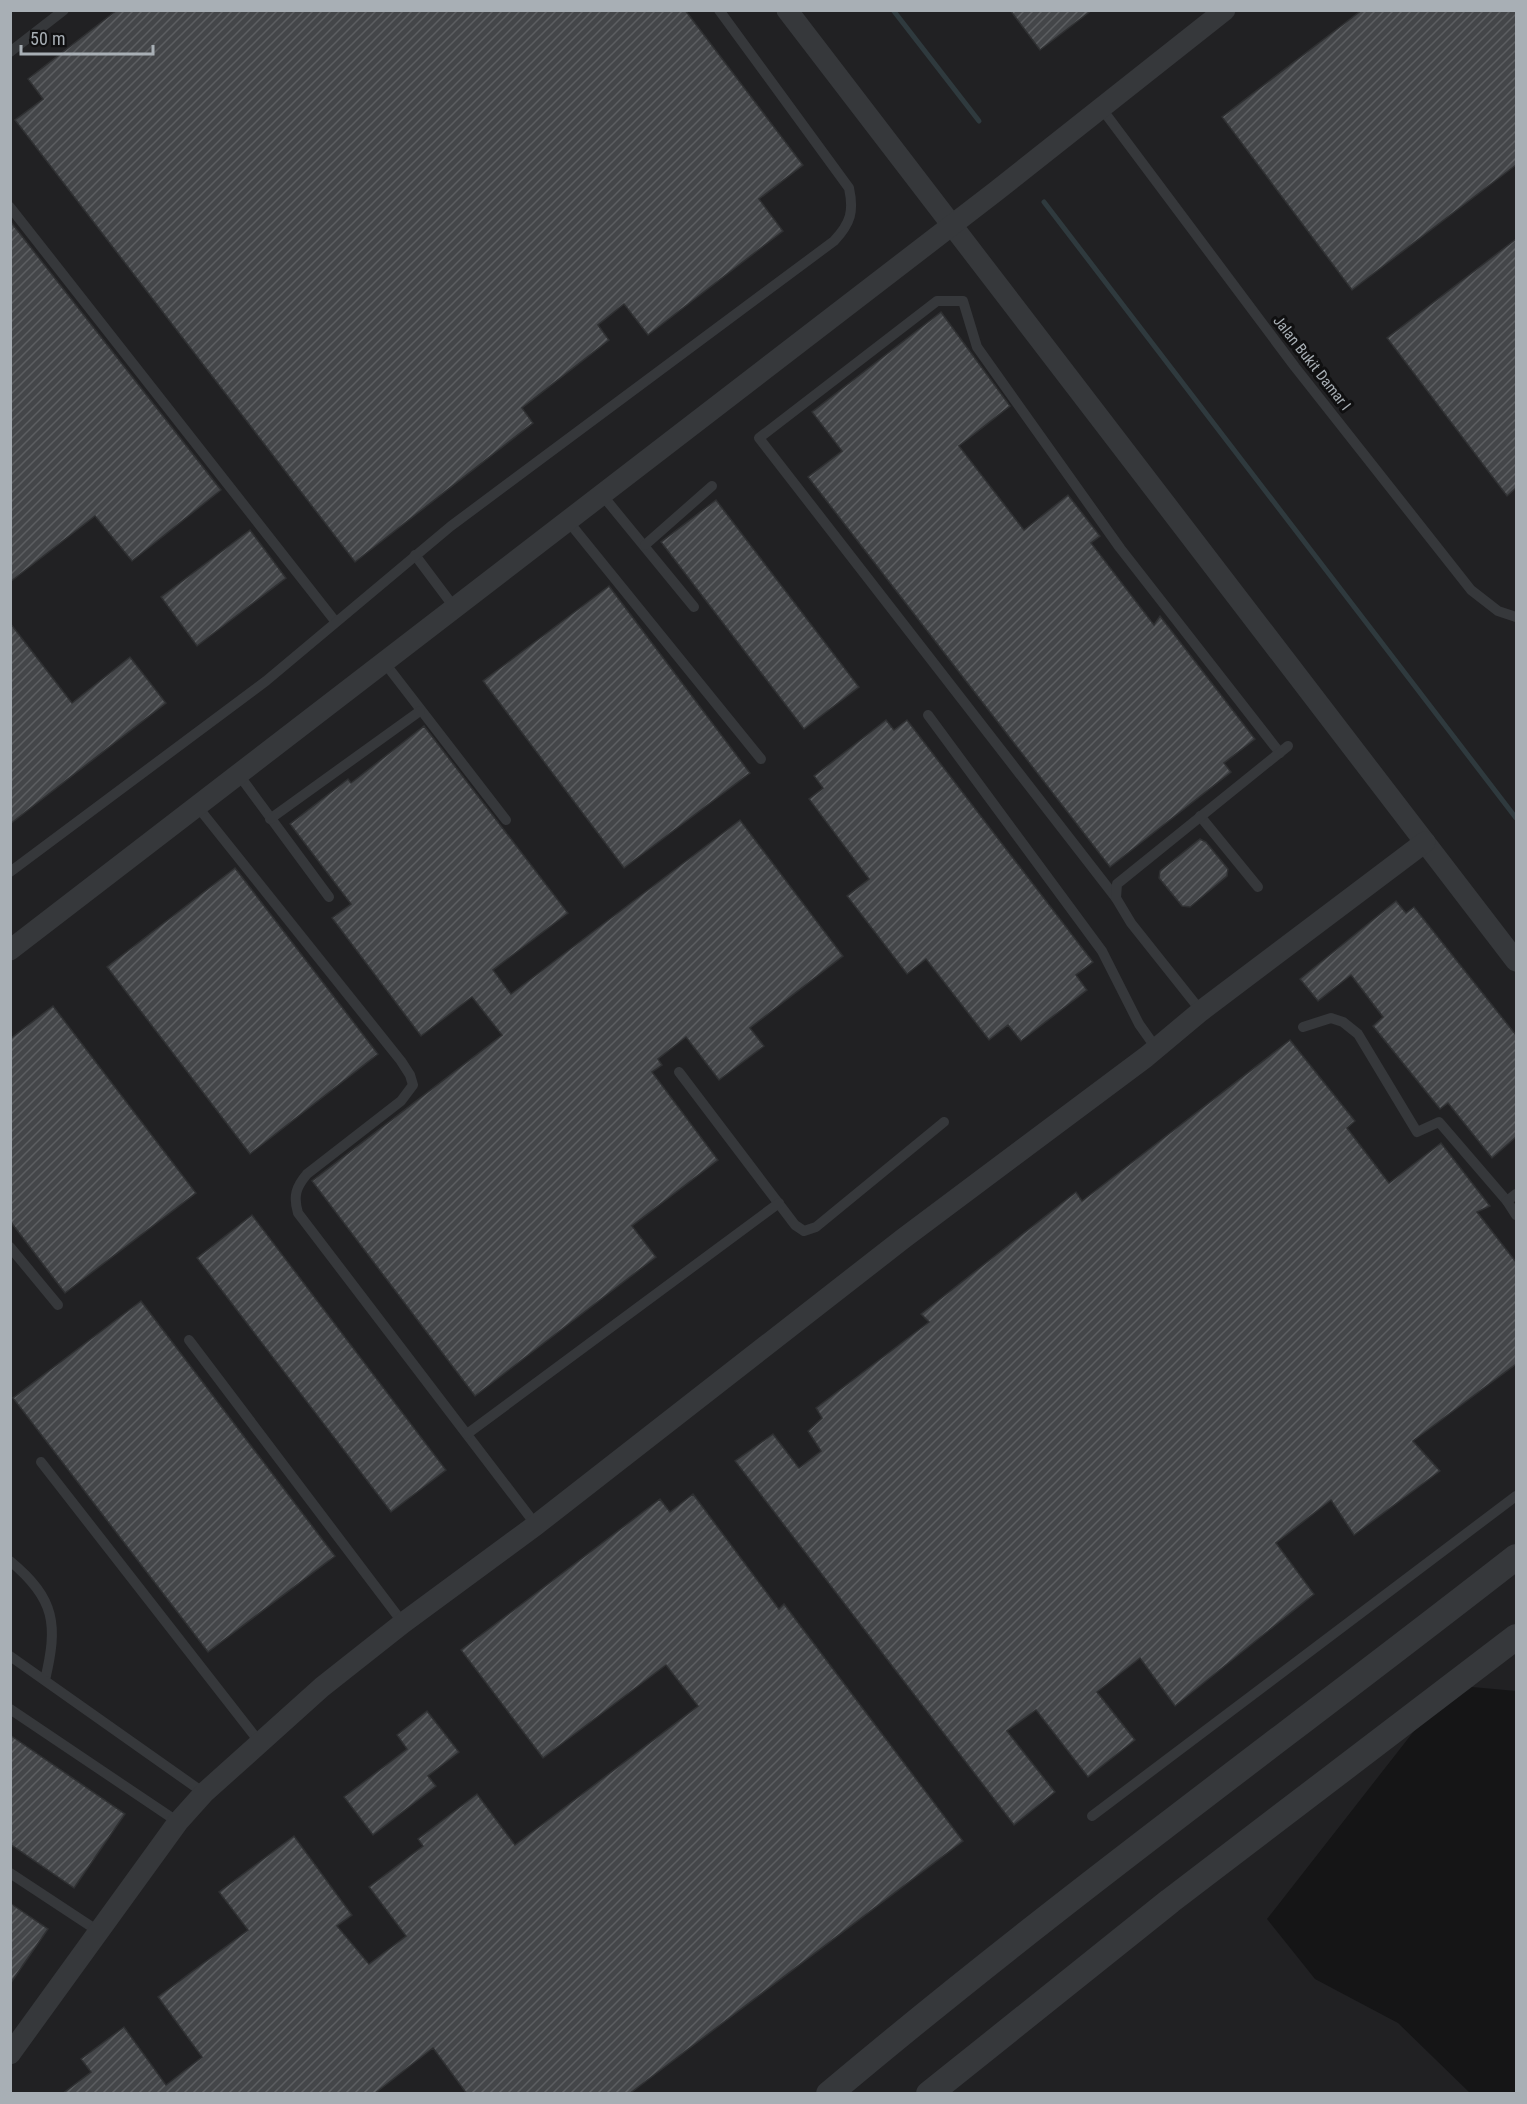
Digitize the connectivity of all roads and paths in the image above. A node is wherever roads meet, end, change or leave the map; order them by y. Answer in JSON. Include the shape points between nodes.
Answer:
{"nodes":[{"id":1,"x":64,"y":10,"type":"edge"},
{"id":2,"x":719,"y":10,"type":"edge"},
{"id":3,"x":787,"y":10,"type":"edge"},
{"id":4,"x":1225,"y":10,"type":"edge"},
{"id":5,"x":10,"y":52,"type":"edge"},
{"id":6,"x":1102,"y":109,"type":"junction"},
{"id":7,"x":10,"y":207,"type":"edge"},
{"id":8,"x":950,"y":225,"type":"junction"},
{"id":9,"x":712,"y":486,"type":"dead end"},
{"id":10,"x":603,"y":496,"type":"junction"},
{"id":11,"x":568,"y":521,"type":"junction"},
{"id":12,"x":645,"y":545,"type":"junction"},
{"id":13,"x":415,"y":555,"type":"junction"},
{"id":14,"x":454,"y":607,"type":"junction"},
{"id":15,"x":694,"y":607,"type":"dead end"},
{"id":16,"x":1516,"y":617,"type":"edge"},
{"id":17,"x":335,"y":621,"type":"junction"},
{"id":18,"x":384,"y":662,"type":"junction"},
{"id":19,"x":420,"y":711,"type":"junction"},
{"id":20,"x":928,"y":715,"type":"dead end"},
{"id":21,"x":761,"y":759,"type":"dead end"},
{"id":22,"x":239,"y":775,"type":"junction"},
{"id":23,"x":197,"y":806,"type":"junction"},
{"id":24,"x":1200,"y":816,"type":"junction"},
{"id":25,"x":270,"y":819,"type":"junction"},
{"id":26,"x":506,"y":820,"type":"dead end"},
{"id":27,"x":1425,"y":842,"type":"junction"},
{"id":28,"x":10,"y":872,"type":"edge"},
{"id":29,"x":1258,"y":887,"type":"dead end"},
{"id":30,"x":329,"y":897,"type":"dead end"},
{"id":31,"x":1116,"y":898,"type":"junction"},
{"id":32,"x":10,"y":950,"type":"edge"},
{"id":33,"x":1516,"y":961,"type":"edge"},
{"id":34,"x":1201,"y":1011,"type":"junction"},
{"id":35,"x":1303,"y":1027,"type":"dead end"},
{"id":36,"x":1156,"y":1048,"type":"junction"},
{"id":37,"x":679,"y":1072,"type":"dead end"},
{"id":38,"x":944,"y":1122,"type":"dead end"},
{"id":39,"x":1516,"y":1194,"type":"edge"},
{"id":40,"x":1507,"y":1201,"type":"junction"},
{"id":41,"x":779,"y":1203,"type":"junction"},
{"id":42,"x":1516,"y":1215,"type":"edge"},
{"id":43,"x":10,"y":1247,"type":"edge"},
{"id":44,"x":58,"y":1305,"type":"dead end"},
{"id":45,"x":189,"y":1340,"type":"dead end"},
{"id":46,"x":467,"y":1434,"type":"junction"},
{"id":47,"x":41,"y":1462,"type":"dead end"},
{"id":48,"x":1516,"y":1496,"type":"edge"},
{"id":49,"x":536,"y":1526,"type":"junction"},
{"id":50,"x":1516,"y":1557,"type":"edge"},
{"id":51,"x":10,"y":1561,"type":"edge"},
{"id":52,"x":403,"y":1623,"type":"junction"},
{"id":53,"x":1516,"y":1637,"type":"edge"},
{"id":54,"x":10,"y":1656,"type":"edge"},
{"id":55,"x":45,"y":1680,"type":"junction"},
{"id":56,"x":10,"y":1709,"type":"edge"},
{"id":57,"x":261,"y":1744,"type":"junction"},
{"id":58,"x":204,"y":1793,"type":"junction"},
{"id":59,"x":1092,"y":1816,"type":"dead end"},
{"id":60,"x":178,"y":1822,"type":"junction"},
{"id":61,"x":10,"y":1873,"type":"edge"},
{"id":62,"x":98,"y":1931,"type":"junction"},
{"id":63,"x":14,"y":2044,"type":"edge"},
{"id":64,"x":829,"y":2094,"type":"edge"},
{"id":65,"x":929,"y":2094,"type":"edge"}],
"edges":[{"from":1,"to":5,"type":"lane"},
{"from":2,"to":13,"type":"lane","via":[[849,188],[851,218],[834,241]]},
{"from":3,"to":8,"type":"street"},
{"from":4,"to":6,"type":"street"},
{"from":6,"to":8,"type":"street"},
{"from":6,"to":16,"type":"lane","name":"Jalan Bukit Damar I","via":[[1295,367],[1471,590],[1498,611]]},
{"from":7,"to":17,"type":"lane"},
{"from":8,"to":10,"type":"street"},
{"from":8,"to":27,"type":"street"},
{"from":9,"to":12,"type":"lane"},
{"from":10,"to":11,"type":"street"},
{"from":10,"to":12,"type":"lane"},
{"from":11,"to":14,"type":"street"},
{"from":11,"to":21,"type":"lane"},
{"from":12,"to":15,"type":"lane"},
{"from":13,"to":14,"type":"lane"},
{"from":13,"to":17,"type":"lane"},
{"from":14,"to":18,"type":"street"},
{"from":17,"to":28,"type":"lane","via":[[266,681]]},
{"from":18,"to":19,"type":"lane"},
{"from":18,"to":22,"type":"street"},
{"from":19,"to":25,"type":"lane"},
{"from":19,"to":26,"type":"lane"},
{"from":20,"to":36,"type":"lane","via":[[1102,951],[1139,1024]]},
{"from":22,"to":23,"type":"street"},
{"from":22,"to":25,"type":"lane"},
{"from":23,"to":32,"type":"street"},
{"from":23,"to":46,"type":"lane","via":[[410,1075],[412,1085],[401,1101],[307,1174],[298,1184],[294,1198],[298,1213]]},
{"from":24,"to":29,"type":"lane"},
{"from":24,"to":31,"type":"lane","via":[[1117,884]]},
{"from":24,"to":31,"type":"lane","via":[[1284,750],[1120,548],[977,347],[963,301],[937,301],[759,438]]},
{"from":25,"to":30,"type":"lane"},
{"from":27,"to":33,"type":"street"},
{"from":27,"to":34,"type":"street"},
{"from":31,"to":34,"type":"lane","via":[[1131,923]]},
{"from":34,"to":36,"type":"street"},
{"from":35,"to":40,"type":"lane","via":[[1331,1018],[1358,1034],[1417,1132],[1439,1122]]},
{"from":36,"to":49,"type":"street","via":[[904,1238]]},
{"from":37,"to":41,"type":"lane"},
{"from":38,"to":41,"type":"lane","via":[[816,1227],[804,1231]]},
{"from":39,"to":40,"type":"lane"},
{"from":40,"to":42,"type":"lane"},
{"from":41,"to":46,"type":"lane"},
{"from":43,"to":44,"type":"lane"},
{"from":45,"to":52,"type":"lane"},
{"from":46,"to":49,"type":"lane"},
{"from":47,"to":57,"type":"lane"},
{"from":48,"to":59,"type":"lane"},
{"from":49,"to":52,"type":"street"},
{"from":50,"to":64,"type":"street","via":[[946,1995]]},
{"from":51,"to":55,"type":"lane","via":[[29,1576],[45,1598],[52,1627]]},
{"from":52,"to":57,"type":"street","via":[[322,1688]]},
{"from":53,"to":65,"type":"street","via":[[1170,1901]]},
{"from":54,"to":55,"type":"lane"},
{"from":55,"to":58,"type":"lane"},
{"from":56,"to":60,"type":"lane"},
{"from":57,"to":58,"type":"street"},
{"from":58,"to":60,"type":"street"},
{"from":60,"to":62,"type":"street"},
{"from":61,"to":62,"type":"lane"},
{"from":62,"to":63,"type":"street"}]}
